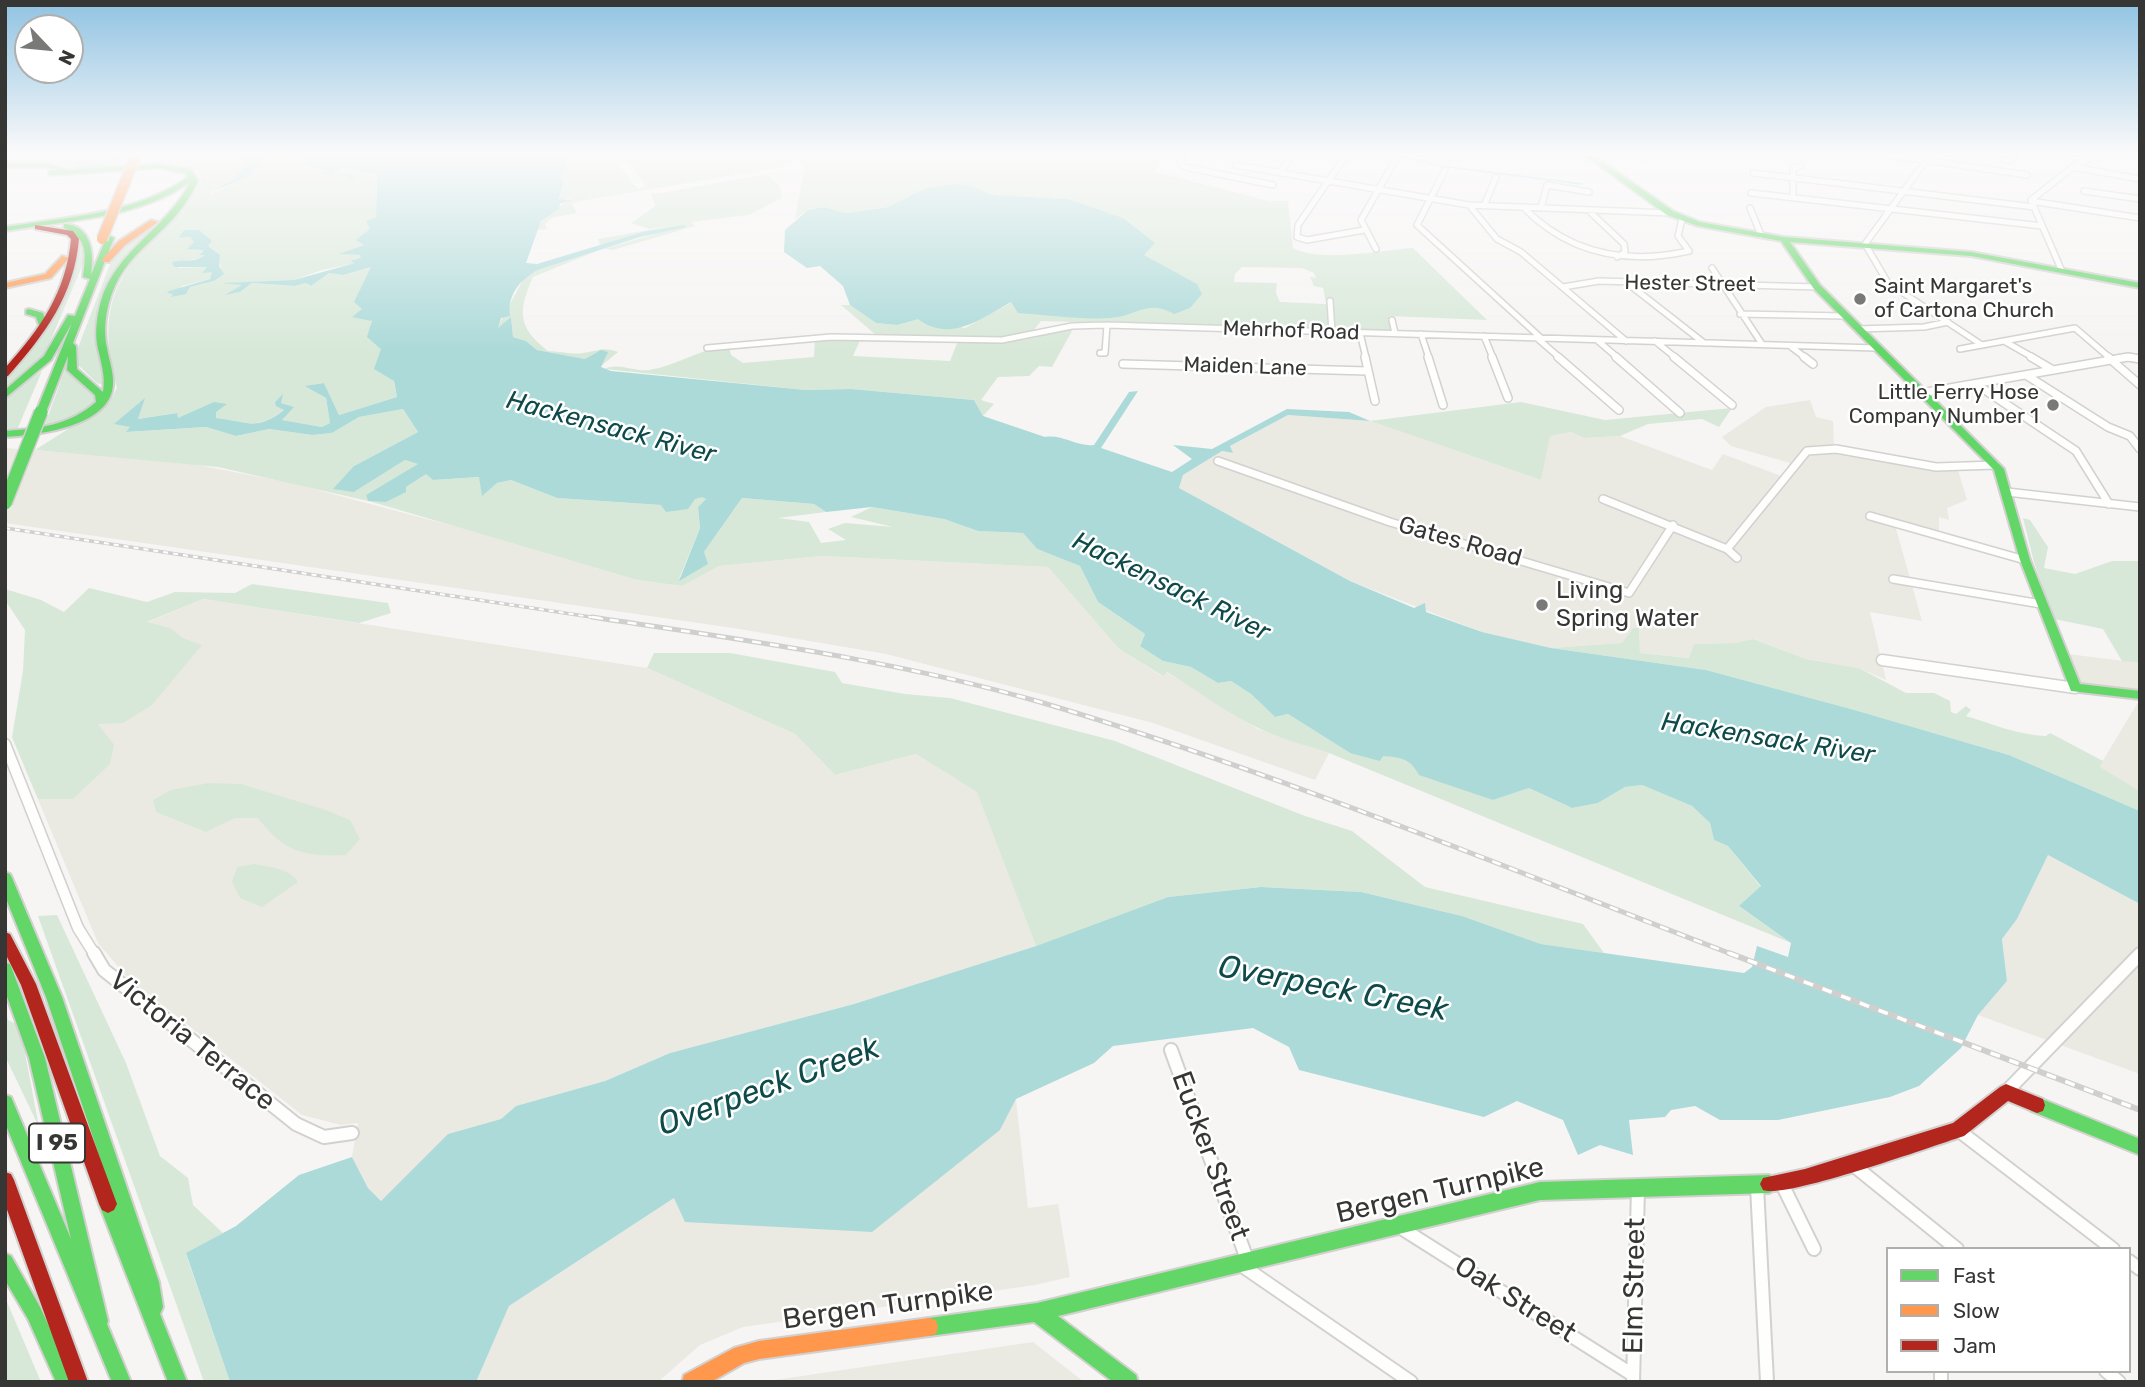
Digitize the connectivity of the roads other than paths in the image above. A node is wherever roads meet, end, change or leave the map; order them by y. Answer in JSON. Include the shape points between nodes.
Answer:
{"nodes":[{"id":1,"x":56,"y":220,"type":"edge"},
{"id":2,"x":113,"y":220,"type":"edge"},
{"id":3,"x":114,"y":220,"type":"edge"},
{"id":4,"x":156,"y":220,"type":"edge"},
{"id":5,"x":165,"y":220,"type":"edge"},
{"id":6,"x":1302,"y":220,"type":"edge"},
{"id":7,"x":1361,"y":220,"type":"edge"},
{"id":8,"x":1421,"y":220,"type":"edge"},
{"id":9,"x":1481,"y":220,"type":"edge"},
{"id":10,"x":1536,"y":220,"type":"edge"},
{"id":11,"x":1598,"y":220,"type":"edge"},
{"id":12,"x":1676,"y":220,"type":"edge"},
{"id":13,"x":1693,"y":220,"type":"edge"},
{"id":14,"x":1755,"y":220,"type":"edge"},
{"id":15,"x":1883,"y":220,"type":"edge"},
{"id":16,"x":1986,"y":220,"type":"edge"},
{"id":17,"x":2039,"y":220,"type":"edge"},
{"id":18,"x":2042,"y":226,"type":"junction"},
{"id":19,"x":38,"y":227,"type":"junction"},
{"id":20,"x":5,"y":230,"type":"edge"},
{"id":21,"x":1364,"y":230,"type":"junction"},
{"id":22,"x":1761,"y":235,"type":"junction"},
{"id":23,"x":106,"y":238,"type":"junction"},
{"id":24,"x":1784,"y":239,"type":"junction"},
{"id":25,"x":75,"y":240,"type":"junction"},
{"id":26,"x":1865,"y":244,"type":"junction"},
{"id":27,"x":1376,"y":248,"type":"dead end"},
{"id":28,"x":1617,"y":257,"type":"junction"},
{"id":29,"x":65,"y":258,"type":"junction"},
{"id":30,"x":1712,"y":268,"type":"dead end"},
{"id":31,"x":2061,"y":269,"type":"junction"},
{"id":32,"x":55,"y":277,"type":"dead end"},
{"id":33,"x":89,"y":281,"type":"junction"},
{"id":34,"x":1626,"y":282,"type":"junction"},
{"id":35,"x":1721,"y":285,"type":"junction"},
{"id":36,"x":5,"y":286,"type":"edge"},
{"id":37,"x":2140,"y":286,"type":"edge"},
{"id":38,"x":1563,"y":287,"type":"junction"},
{"id":39,"x":1817,"y":287,"type":"junction"},
{"id":40,"x":1330,"y":301,"type":"dead end"},
{"id":41,"x":29,"y":312,"type":"dead end"},
{"id":42,"x":1740,"y":314,"type":"junction"},
{"id":43,"x":1845,"y":316,"type":"junction"},
{"id":44,"x":1392,"y":320,"type":"dead end"},
{"id":45,"x":1948,"y":322,"type":"junction"},
{"id":46,"x":72,"y":323,"type":"junction"},
{"id":47,"x":1107,"y":325,"type":"junction"},
{"id":48,"x":41,"y":328,"type":"junction"},
{"id":49,"x":1857,"y":329,"type":"junction"},
{"id":50,"x":1332,"y":332,"type":"junction"},
{"id":51,"x":1360,"y":333,"type":"junction"},
{"id":52,"x":1395,"y":333,"type":"junction"},
{"id":53,"x":1421,"y":334,"type":"junction"},
{"id":54,"x":1484,"y":336,"type":"junction"},
{"id":55,"x":1539,"y":338,"type":"junction"},
{"id":56,"x":1597,"y":340,"type":"junction"},
{"id":57,"x":1626,"y":341,"type":"junction"},
{"id":58,"x":1655,"y":341,"type":"junction"},
{"id":59,"x":2004,"y":341,"type":"junction"},
{"id":60,"x":1704,"y":343,"type":"junction"},
{"id":61,"x":1762,"y":344,"type":"junction"},
{"id":62,"x":1789,"y":345,"type":"junction"},
{"id":63,"x":1982,"y":345,"type":"junction"},
{"id":64,"x":707,"y":348,"type":"dead end"},
{"id":65,"x":1876,"y":348,"type":"junction"},
{"id":66,"x":1960,"y":349,"type":"dead end"},
{"id":67,"x":1100,"y":353,"type":"dead end"},
{"id":68,"x":2140,"y":353,"type":"edge"},
{"id":69,"x":2128,"y":357,"type":"junction"},
{"id":70,"x":2140,"y":359,"type":"edge"},
{"id":71,"x":5,"y":360,"type":"edge"},
{"id":72,"x":2110,"y":360,"type":"junction"},
{"id":73,"x":1122,"y":364,"type":"dead end"},
{"id":74,"x":1813,"y":364,"type":"dead end"},
{"id":75,"x":2053,"y":370,"type":"junction"},
{"id":76,"x":1367,"y":371,"type":"junction"},
{"id":77,"x":5,"y":374,"type":"edge"},
{"id":78,"x":2026,"y":375,"type":"junction"},
{"id":79,"x":1976,"y":384,"type":"junction"},
{"id":80,"x":2140,"y":385,"type":"edge"},
{"id":81,"x":1921,"y":393,"type":"junction"},
{"id":82,"x":5,"y":395,"type":"edge"},
{"id":83,"x":1508,"y":398,"type":"dead end"},
{"id":84,"x":1375,"y":401,"type":"dead end"},
{"id":85,"x":101,"y":403,"type":"junction"},
{"id":86,"x":1443,"y":405,"type":"dead end"},
{"id":87,"x":1732,"y":405,"type":"dead end"},
{"id":88,"x":1619,"y":410,"type":"dead end"},
{"id":89,"x":37,"y":412,"type":"junction"},
{"id":90,"x":1680,"y":412,"type":"dead end"},
{"id":91,"x":10,"y":433,"type":"edge"},
{"id":92,"x":2140,"y":449,"type":"edge"},
{"id":93,"x":1218,"y":461,"type":"dead end"},
{"id":94,"x":1996,"y":465,"type":"junction"},
{"id":95,"x":5,"y":481,"type":"edge"},
{"id":96,"x":2007,"y":492,"type":"junction"},
{"id":97,"x":1603,"y":499,"type":"dead end"},
{"id":98,"x":5,"y":503,"type":"edge"},
{"id":99,"x":2109,"y":504,"type":"junction"},
{"id":100,"x":2140,"y":507,"type":"edge"},
{"id":101,"x":1870,"y":516,"type":"dead end"},
{"id":102,"x":1672,"y":526,"type":"junction"},
{"id":103,"x":1727,"y":549,"type":"junction"},
{"id":104,"x":1737,"y":558,"type":"dead end"},
{"id":105,"x":2025,"y":559,"type":"junction"},
{"id":106,"x":1893,"y":579,"type":"dead end"},
{"id":107,"x":2041,"y":604,"type":"junction"},
{"id":108,"x":1882,"y":660,"type":"dead end"},
{"id":109,"x":2075,"y":688,"type":"junction"},
{"id":110,"x":2140,"y":695,"type":"edge"},
{"id":111,"x":5,"y":744,"type":"edge"},
{"id":112,"x":5,"y":878,"type":"edge"},
{"id":113,"x":5,"y":938,"type":"edge"},
{"id":114,"x":2140,"y":954,"type":"edge"},
{"id":115,"x":5,"y":969,"type":"edge"},
{"id":116,"x":1171,"y":1050,"type":"dead end"},
{"id":117,"x":2006,"y":1092,"type":"junction"},
{"id":118,"x":5,"y":1103,"type":"edge"},
{"id":119,"x":1958,"y":1130,"type":"junction"},
{"id":120,"x":352,"y":1133,"type":"dead end"},
{"id":121,"x":2115,"y":1137,"type":"junction"},
{"id":122,"x":2140,"y":1147,"type":"edge"},
{"id":123,"x":2140,"y":1155,"type":"edge"},
{"id":124,"x":1852,"y":1164,"type":"junction"},
{"id":125,"x":5,"y":1180,"type":"edge"},
{"id":126,"x":1780,"y":1181,"type":"junction"},
{"id":127,"x":1757,"y":1186,"type":"junction"},
{"id":128,"x":1638,"y":1189,"type":"junction"},
{"id":129,"x":1398,"y":1226,"type":"junction"},
{"id":130,"x":1942,"y":1243,"type":"edge"},
{"id":131,"x":2110,"y":1247,"type":"edge"},
{"id":132,"x":1814,"y":1249,"type":"dead end"},
{"id":133,"x":5,"y":1262,"type":"edge"},
{"id":134,"x":1245,"y":1264,"type":"junction"},
{"id":135,"x":1037,"y":1312,"type":"junction"},
{"id":136,"x":99,"y":1321,"type":"junction"},
{"id":137,"x":157,"y":1323,"type":"junction"},
{"id":138,"x":1633,"y":1378,"type":"edge"},
{"id":139,"x":66,"y":1382,"type":"edge"},
{"id":140,"x":79,"y":1382,"type":"edge"},
{"id":141,"x":122,"y":1382,"type":"edge"},
{"id":142,"x":178,"y":1382,"type":"edge"},
{"id":143,"x":691,"y":1382,"type":"edge"},
{"id":144,"x":1129,"y":1382,"type":"edge"},
{"id":145,"x":1411,"y":1382,"type":"edge"},
{"id":146,"x":1767,"y":1382,"type":"edge"}],
"edges":[{"from":1,"to":20,"type":"main road"},
{"from":2,"to":23,"type":"main road","bridge":true},
{"from":3,"to":23,"type":"main road"},
{"from":4,"to":33,"type":"main road","via":[[119,245]]},
{"from":5,"to":85,"type":"main road","via":[[128,257],[108,291],[101,334],[110,386]]},
{"from":6,"to":21,"type":"street","via":[[1297,237],[1307,240]]},
{"from":7,"to":21,"type":"street"},
{"from":8,"to":55,"type":"street","via":[[1418,225]]},
{"from":9,"to":38,"type":"street","via":[[1497,239],[1521,252]]},
{"from":10,"to":28,"type":"street","via":[[1558,240]]},
{"from":11,"to":28,"type":"street","via":[[1623,244],[1625,252]]},
{"from":12,"to":28,"type":"street","via":[[1678,236],[1689,251],[1638,260]]},
{"from":13,"to":22,"type":"main road"},
{"from":14,"to":22,"type":"street"},
{"from":15,"to":26,"type":"street"},
{"from":16,"to":18,"type":"street"},
{"from":17,"to":18,"type":"street"},
{"from":18,"to":31,"type":"street"},
{"from":19,"to":20,"type":"main road"},
{"from":19,"to":25,"type":"main road","via":[[67,230]]},
{"from":19,"to":33,"type":"main road","via":[[68,226],[84,233],[90,250]]},
{"from":21,"to":27,"type":"street"},
{"from":22,"to":24,"type":"main road"},
{"from":23,"to":33,"type":"main road"},
{"from":24,"to":26,"type":"main road"},
{"from":24,"to":39,"type":"main road"},
{"from":25,"to":29,"type":"main road"},
{"from":25,"to":48,"type":"main road","via":[[70,269]]},
{"from":26,"to":31,"type":"main road"},
{"from":26,"to":45,"type":"street","via":[[1888,283]]},
{"from":29,"to":32,"type":"main road"},
{"from":29,"to":36,"type":"main road","via":[[46,277]]},
{"from":30,"to":35,"type":"street"},
{"from":31,"to":37,"type":"main road"},
{"from":33,"to":46,"type":"main road"},
{"from":34,"to":35,"type":"street","name":"Hester Street"},
{"from":34,"to":38,"type":"street","name":"Hester Street"},
{"from":34,"to":60,"type":"street"},
{"from":35,"to":39,"type":"street","name":"Hester Street"},
{"from":35,"to":42,"type":"street"},
{"from":38,"to":57,"type":"street"},
{"from":39,"to":43,"type":"main road"},
{"from":40,"to":50,"type":"street"},
{"from":41,"to":48,"type":"main road","via":[[40,315]]},
{"from":42,"to":43,"type":"street"},
{"from":42,"to":61,"type":"street"},
{"from":43,"to":49,"type":"main road"},
{"from":44,"to":52,"type":"street"},
{"from":45,"to":49,"type":"street"},
{"from":45,"to":63,"type":"street"},
{"from":46,"to":82,"type":"main road","via":[[48,358]]},
{"from":46,"to":85,"type":"main road","via":[[71,367],[100,394]]},
{"from":46,"to":89,"type":"main road"},
{"from":47,"to":50,"type":"street","name":"Mehrhof Road"},
{"from":47,"to":64,"type":"street","name":"Mehrhof Road","via":[[1072,326],[1002,340],[831,337]]},
{"from":47,"to":67,"type":"street","via":[[1105,353]]},
{"from":48,"to":71,"type":"main road"},
{"from":48,"to":77,"type":"main road"},
{"from":49,"to":65,"type":"main road"},
{"from":50,"to":51,"type":"street","name":"Mehrhof Road"},
{"from":51,"to":52,"type":"street","name":"Mehrhof Road"},
{"from":51,"to":76,"type":"street"},
{"from":52,"to":53,"type":"street","name":"Mehrhof Road"},
{"from":53,"to":54,"type":"street","name":"Mehrhof Road"},
{"from":53,"to":86,"type":"street"},
{"from":54,"to":55,"type":"street","name":"Mehrhof Road"},
{"from":54,"to":83,"type":"street"},
{"from":55,"to":56,"type":"street","name":"Mehrhof Road"},
{"from":55,"to":88,"type":"street"},
{"from":56,"to":57,"type":"street","name":"Mehrhof Road"},
{"from":56,"to":90,"type":"street"},
{"from":57,"to":58,"type":"street","name":"Mehrhof Road"},
{"from":58,"to":60,"type":"street","name":"Mehrhof Road"},
{"from":58,"to":87,"type":"street"},
{"from":59,"to":63,"type":"street"},
{"from":59,"to":72,"type":"street","via":[[2075,328]]},
{"from":59,"to":75,"type":"street"},
{"from":60,"to":61,"type":"street","name":"Mehrhof Road"},
{"from":61,"to":62,"type":"street","name":"Mehrhof Road"},
{"from":62,"to":65,"type":"street","name":"Mehrhof Road"},
{"from":62,"to":74,"type":"street"},
{"from":63,"to":66,"type":"street"},
{"from":65,"to":81,"type":"main road"},
{"from":68,"to":69,"type":"street"},
{"from":69,"to":70,"type":"street"},
{"from":69,"to":72,"type":"street"},
{"from":72,"to":75,"type":"street"},
{"from":72,"to":80,"type":"street"},
{"from":73,"to":76,"type":"street","name":"Maiden Lane"},
{"from":75,"to":78,"type":"street"},
{"from":76,"to":84,"type":"street"},
{"from":78,"to":79,"type":"street"},
{"from":78,"to":92,"type":"street","via":[[2130,436]]},
{"from":79,"to":81,"type":"street"},
{"from":79,"to":99,"type":"street","via":[[2076,451]]},
{"from":81,"to":94,"type":"main road"},
{"from":85,"to":91,"type":"main road","via":[[70,424]]},
{"from":89,"to":95,"type":"main road"},
{"from":89,"to":98,"type":"main road","bridge":true},
{"from":93,"to":102,"type":"street","name":"Gates Road","via":[[1390,522],[1629,593]]},
{"from":94,"to":96,"type":"main road"},
{"from":94,"to":103,"type":"street","via":[[1936,467],[1812,449],[1802,454]]},
{"from":96,"to":99,"type":"street"},
{"from":96,"to":105,"type":"main road"},
{"from":97,"to":102,"type":"street"},
{"from":99,"to":100,"type":"street"},
{"from":101,"to":105,"type":"street"},
{"from":102,"to":103,"type":"street"},
{"from":103,"to":104,"type":"street"},
{"from":105,"to":107,"type":"main road"},
{"from":106,"to":107,"type":"street"},
{"from":107,"to":109,"type":"main road"},
{"from":108,"to":109,"type":"street"},
{"from":109,"to":110,"type":"main road"},
{"from":111,"to":120,"type":"street","name":"Victoria Terrace","via":[[78,929],[104,970],[296,1124],[324,1137]]},
{"from":112,"to":137,"type":"main road","via":[[84,1082],[150,1282]]},
{"from":113,"to":137,"type":"main road","via":[[28,984],[139,1288]]},
{"from":114,"to":117,"type":"street","name":"Bergen Turnpike"},
{"from":115,"to":136,"type":"main road","number":"I 95","via":[[37,1058]]},
{"from":116,"to":134,"type":"street","name":"Eucker Street"},
{"from":117,"to":119,"type":"main road","name":"Bergen Turnpike"},
{"from":117,"to":121,"type":"main road"},
{"from":118,"to":136,"type":"main road","number":"I 95"},
{"from":119,"to":124,"type":"main road","name":"Bergen Turnpike"},
{"from":119,"to":131,"type":"street"},
{"from":121,"to":122,"type":"main road"},
{"from":121,"to":123,"type":"main road"},
{"from":124,"to":126,"type":"main road","name":"Bergen Turnpike"},
{"from":124,"to":130,"type":"street"},
{"from":125,"to":140,"type":"main road"},
{"from":126,"to":127,"type":"main road","name":"Bergen Turnpike"},
{"from":126,"to":132,"type":"street"},
{"from":127,"to":128,"type":"main road","name":"Bergen Turnpike"},
{"from":127,"to":146,"type":"street"},
{"from":128,"to":129,"type":"main road","name":"Bergen Turnpike","via":[[1540,1191]]},
{"from":128,"to":138,"type":"street","name":"Elm Street"},
{"from":129,"to":134,"type":"main road","name":"Bergen Turnpike"},
{"from":129,"to":138,"type":"street","name":"Oak Street"},
{"from":133,"to":139,"type":"main road"},
{"from":134,"to":135,"type":"main road","name":"Bergen Turnpike"},
{"from":134,"to":145,"type":"street"},
{"from":135,"to":143,"type":"main road","name":"Bergen Turnpike","via":[[759,1350]]},
{"from":135,"to":144,"type":"main road"},
{"from":136,"to":141,"type":"main road","number":"I 95"},
{"from":137,"to":142,"type":"main road"}]}
